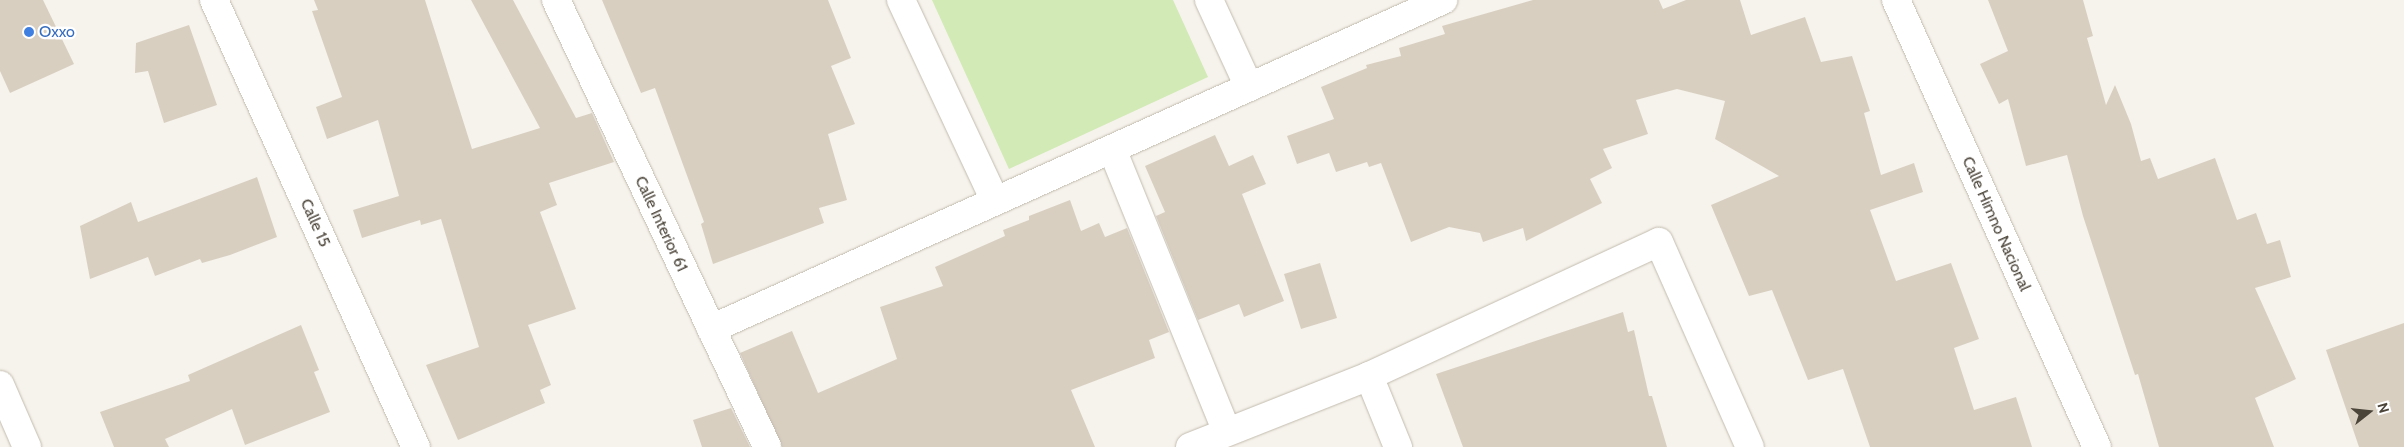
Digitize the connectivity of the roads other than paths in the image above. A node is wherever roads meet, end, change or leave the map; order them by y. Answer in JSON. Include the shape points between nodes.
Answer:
{"nodes":[{"id":1,"x":214,"y":0,"type":"edge"},
{"id":2,"x":556,"y":0,"type":"edge"},
{"id":3,"x":901,"y":0,"type":"edge"},
{"id":4,"x":1209,"y":0,"type":"edge"},
{"id":5,"x":1443,"y":0,"type":"edge"},
{"id":6,"x":1896,"y":0,"type":"edge"},
{"id":7,"x":1249,"y":88,"type":"junction"},
{"id":8,"x":1112,"y":149,"type":"junction"},
{"id":9,"x":995,"y":201,"type":"junction"},
{"id":10,"x":711,"y":329,"type":"junction"},
{"id":11,"x":1369,"y":376,"type":"junction"},
{"id":12,"x":0,"y":385,"type":"edge"},
{"id":13,"x":1226,"y":430,"type":"junction"},
{"id":14,"x":27,"y":447,"type":"edge"},
{"id":15,"x":416,"y":447,"type":"edge"},
{"id":16,"x":767,"y":447,"type":"edge"},
{"id":17,"x":1190,"y":447,"type":"edge"},
{"id":18,"x":1398,"y":447,"type":"edge"},
{"id":19,"x":1750,"y":447,"type":"edge"},
{"id":20,"x":2097,"y":447,"type":"edge"}],
"edges":[{"from":1,"to":15,"type":"street","name":"Calle 15"},
{"from":2,"to":10,"type":"street","name":"Calle Interior 61"},
{"from":3,"to":9,"type":"street"},
{"from":4,"to":7,"type":"street"},
{"from":5,"to":7,"type":"street"},
{"from":6,"to":20,"type":"street","name":"Calle Himno Nacional"},
{"from":7,"to":8,"type":"street"},
{"from":8,"to":9,"type":"street"},
{"from":8,"to":13,"type":"street"},
{"from":9,"to":10,"type":"street"},
{"from":10,"to":16,"type":"street","name":"Calle Interior 61"},
{"from":11,"to":13,"type":"street"},
{"from":11,"to":18,"type":"street"},
{"from":11,"to":19,"type":"street","via":[[1659,242]]},
{"from":12,"to":14,"type":"street"},
{"from":13,"to":17,"type":"street"}]}
